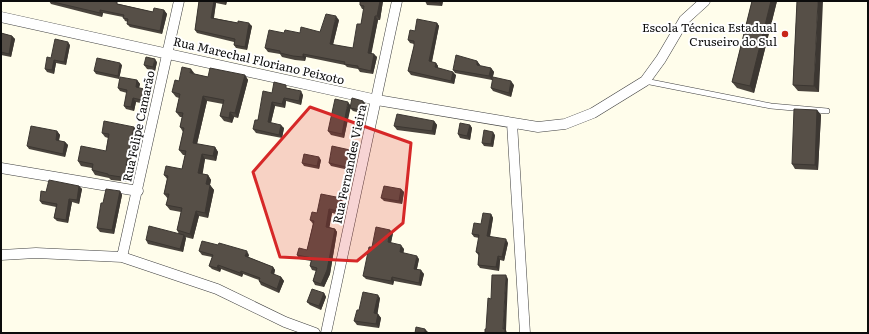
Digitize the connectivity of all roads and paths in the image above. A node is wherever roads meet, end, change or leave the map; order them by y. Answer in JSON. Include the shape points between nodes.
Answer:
{"nodes":[{"id":1,"x":179,"y":1,"type":"edge"},
{"id":2,"x":397,"y":1,"type":"edge"},
{"id":3,"x":705,"y":1,"type":"edge"},
{"id":4,"x":1,"y":17,"type":"edge"},
{"id":5,"x":168,"y":53,"type":"junction"},
{"id":6,"x":645,"y":81,"type":"junction"},
{"id":7,"x":377,"y":100,"type":"junction"},
{"id":8,"x":827,"y":111,"type":"dead end"},
{"id":9,"x":512,"y":123,"type":"junction"},
{"id":10,"x":1,"y":168,"type":"edge"},
{"id":11,"x":138,"y":191,"type":"junction"},
{"id":12,"x":1,"y":255,"type":"edge"},
{"id":13,"x":122,"y":257,"type":"junction"},
{"id":14,"x":315,"y":333,"type":"edge"},
{"id":15,"x":326,"y":333,"type":"edge"},
{"id":16,"x":525,"y":333,"type":"edge"}],
"edges":[{"from":1,"to":5,"type":"street","name":"Rua Felipe Camarão"},
{"from":2,"to":7,"type":"street","name":"Rua Fernandes Vieira"},
{"from":3,"to":6,"type":"street","via":[[684,20]]},
{"from":4,"to":5,"type":"street","name":"Rua Marechal Floriano Peixoto"},
{"from":5,"to":7,"type":"street","name":"Rua Marechal Floriano Peixoto"},
{"from":5,"to":11,"type":"street","name":"Rua Felipe Camarão"},
{"from":6,"to":8,"type":"lane","via":[[771,106]]},
{"from":6,"to":9,"type":"street","name":"Rua Marechal Floriano Peixoto","via":[[593,113],[565,124],[538,127]]},
{"from":7,"to":9,"type":"street","name":"Rua Marechal Floriano Peixoto"},
{"from":7,"to":15,"type":"street","name":"Rua Fernandes Vieira"},
{"from":9,"to":16,"type":"street"},
{"from":10,"to":11,"type":"street"},
{"from":11,"to":13,"type":"street","name":"Rua Felipe Camarão"},
{"from":12,"to":13,"type":"street","via":[[36,252]]},
{"from":13,"to":14,"type":"street","via":[[217,289],[285,322]]}]}
